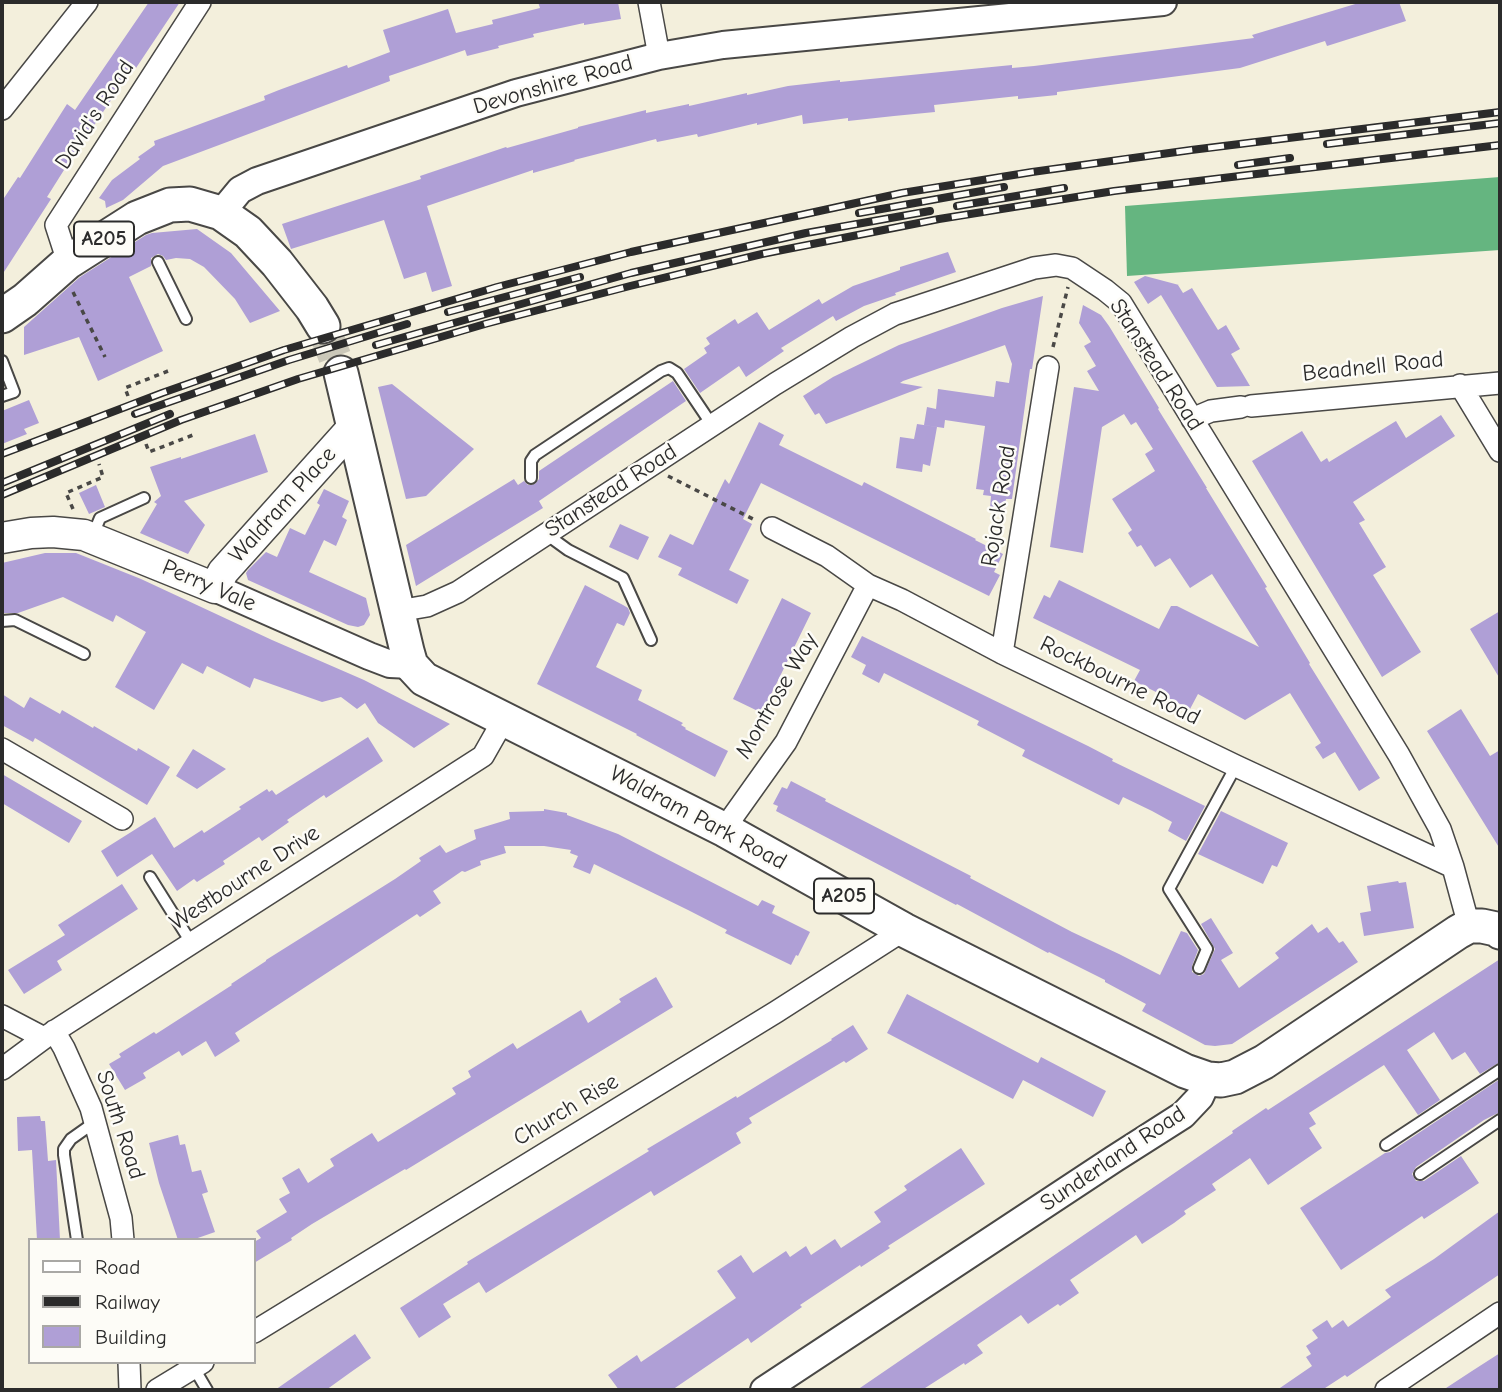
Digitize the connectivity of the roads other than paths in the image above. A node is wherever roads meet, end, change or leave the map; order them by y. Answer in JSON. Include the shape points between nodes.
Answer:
{"nodes":[{"id":1,"x":88,"y":2,"type":"edge"},
{"id":2,"x":200,"y":2,"type":"edge"},
{"id":3,"x":649,"y":2,"type":"edge"},
{"id":4,"x":1163,"y":2,"type":"edge"},
{"id":5,"x":659,"y":56,"type":"junction"},
{"id":6,"x":2,"y":109,"type":"edge"},
{"id":7,"x":221,"y":213,"type":"junction"},
{"id":8,"x":158,"y":262,"type":"dead end"},
{"id":9,"x":65,"y":265,"type":"junction"},
{"id":10,"x":2,"y":316,"type":"edge"},
{"id":11,"x":186,"y":319,"type":"dead end"},
{"id":12,"x":323,"y":326,"type":"tunnel mouth"},
{"id":13,"x":2,"y":361,"type":"edge"},
{"id":14,"x":1048,"y":368,"type":"road end"},
{"id":15,"x":341,"y":373,"type":"tunnel mouth"},
{"id":16,"x":1500,"y":383,"type":"edge"},
{"id":17,"x":1460,"y":385,"type":"junction"},
{"id":18,"x":2,"y":396,"type":"edge"},
{"id":19,"x":1192,"y":419,"type":"junction"},
{"id":20,"x":712,"y":425,"type":"junction"},
{"id":21,"x":354,"y":426,"type":"junction"},
{"id":22,"x":1500,"y":452,"type":"edge"},
{"id":23,"x":531,"y":478,"type":"dead end"},
{"id":24,"x":144,"y":498,"type":"dead end"},
{"id":25,"x":772,"y":528,"type":"road end"},
{"id":26,"x":545,"y":534,"type":"junction"},
{"id":27,"x":92,"y":537,"type":"junction"},
{"id":28,"x":2,"y":538,"type":"edge"},
{"id":29,"x":868,"y":585,"type":"junction"},
{"id":30,"x":215,"y":588,"type":"junction"},
{"id":31,"x":398,"y":611,"type":"junction"},
{"id":32,"x":2,"y":621,"type":"edge"},
{"id":33,"x":651,"y":640,"type":"dead end"},
{"id":34,"x":1002,"y":653,"type":"junction"},
{"id":35,"x":84,"y":654,"type":"dead end"},
{"id":36,"x":411,"y":665,"type":"junction"},
{"id":37,"x":504,"y":719,"type":"junction"},
{"id":38,"x":2,"y":748,"type":"edge"},
{"id":39,"x":1236,"y":766,"type":"junction"},
{"id":40,"x":122,"y":819,"type":"dead end"},
{"id":41,"x":725,"y":830,"type":"junction"},
{"id":42,"x":1453,"y":867,"type":"junction"},
{"id":43,"x":150,"y":877,"type":"dead end"},
{"id":44,"x":1488,"y":929,"type":"edge"},
{"id":45,"x":904,"y":930,"type":"junction"},
{"id":46,"x":192,"y":944,"type":"junction"},
{"id":47,"x":1199,"y":968,"type":"dead end"},
{"id":48,"x":2,"y":1016,"type":"edge"},
{"id":49,"x":49,"y":1035,"type":"junction"},
{"id":50,"x":2,"y":1069,"type":"edge"},
{"id":51,"x":1500,"y":1070,"type":"edge"},
{"id":52,"x":1208,"y":1079,"type":"junction"},
{"id":53,"x":1500,"y":1120,"type":"edge"},
{"id":54,"x":95,"y":1122,"type":"junction"},
{"id":55,"x":1385,"y":1145,"type":"dead end"},
{"id":56,"x":1420,"y":1174,"type":"dead end"},
{"id":57,"x":78,"y":1238,"type":"edge"},
{"id":58,"x":122,"y":1238,"type":"edge"},
{"id":59,"x":1500,"y":1312,"type":"edge"},
{"id":60,"x":256,"y":1331,"type":"edge"},
{"id":61,"x":129,"y":1364,"type":"edge"},
{"id":62,"x":198,"y":1365,"type":"edge"},
{"id":63,"x":130,"y":1390,"type":"edge"},
{"id":64,"x":157,"y":1390,"type":"edge"},
{"id":65,"x":207,"y":1390,"type":"edge"},
{"id":66,"x":764,"y":1390,"type":"edge"},
{"id":67,"x":1385,"y":1390,"type":"edge"}],
"edges":[{"from":1,"to":6,"type":"street"},
{"from":2,"to":9,"type":"street","name":"David's Road","via":[[56,225]]},
{"from":3,"to":5,"type":"street"},
{"from":4,"to":5,"type":"street","name":"Devonshire Road","via":[[723,45]]},
{"from":5,"to":7,"type":"street","name":"Devonshire Road","via":[[516,93],[257,181],[240,190]]},
{"from":7,"to":9,"type":"highway","number":"A205","via":[[191,204],[170,205]]},
{"from":7,"to":12,"type":"highway","number":"A205","via":[[248,232],[277,263]]},
{"from":8,"to":11,"type":"lane"},
{"from":9,"to":10,"type":"highway","number":"A205"},
{"from":13,"to":18,"type":"lane","via":[[14,392]]},
{"from":14,"to":34,"type":"street","name":"Rojack Road"},
{"from":15,"to":21,"type":"highway"},
{"from":16,"to":17,"type":"street","name":"Beadnell Road"},
{"from":17,"to":19,"type":"street","name":"Beadnell Road","via":[[1246,406]]},
{"from":17,"to":22,"type":"street"},
{"from":19,"to":20,"type":"street","name":"Stanstead Road","via":[[1121,303],[1072,268],[1056,265],[1034,268],[895,314]]},
{"from":19,"to":42,"type":"street","name":"Stanstead Road","via":[[1399,755],[1440,829]]},
{"from":20,"to":23,"type":"lane","via":[[677,373],[661,370],[535,455]]},
{"from":20,"to":26,"type":"street","name":"Stanstead Road"},
{"from":21,"to":30,"type":"main road","name":"Waldram Place","via":[[247,544]]},
{"from":21,"to":31,"type":"highway"},
{"from":24,"to":27,"type":"lane","via":[[100,518]]},
{"from":25,"to":29,"type":"street","name":"Rockbourne Road","via":[[827,556]]},
{"from":26,"to":31,"type":"street","name":"Stanstead Road","via":[[458,592],[427,606]]},
{"from":26,"to":33,"type":"lane","via":[[624,578]]},
{"from":27,"to":28,"type":"main road","name":"Perry Vale","via":[[53,532]]},
{"from":27,"to":30,"type":"main road","name":"Perry Vale"},
{"from":29,"to":34,"type":"street","name":"Rockbourne Road"},
{"from":29,"to":41,"type":"street","name":"Montrose Way","via":[[786,742]]},
{"from":30,"to":36,"type":"street","name":"Perry Vale","via":[[369,656]]},
{"from":31,"to":36,"type":"highway"},
{"from":32,"to":35,"type":"lane","via":[[15,620]]},
{"from":34,"to":39,"type":"street","name":"Rockbourne Road"},
{"from":36,"to":37,"type":"highway","name":"Waldram Park Road","number":"A205","via":[[424,678]]},
{"from":37,"to":41,"type":"highway","name":"Waldram Park Road","number":"A205"},
{"from":37,"to":46,"type":"street","name":"Westbourne Drive","via":[[483,756]]},
{"from":38,"to":40,"type":"street"},
{"from":39,"to":42,"type":"street","name":"Rockbourne Road"},
{"from":39,"to":47,"type":"lane","via":[[1169,889],[1208,949]]},
{"from":41,"to":45,"type":"highway","name":"Waldram Park Road","number":"A205"},
{"from":42,"to":44,"type":"street","name":"Stanstead Road"},
{"from":43,"to":46,"type":"lane"},
{"from":44,"to":52,"type":"highway","via":[[1429,951],[1236,1077]]},
{"from":45,"to":52,"type":"highway","name":"Waldram Park Road","number":"A205"},
{"from":45,"to":60,"type":"street","name":"Church Rise"},
{"from":46,"to":49,"type":"street","name":"Westbourne Drive"},
{"from":48,"to":49,"type":"street"},
{"from":49,"to":50,"type":"street","name":"Westbourne Drive"},
{"from":49,"to":54,"type":"street","name":"South Road","via":[[64,1048]]},
{"from":51,"to":55,"type":"lane"},
{"from":52,"to":66,"type":"street","name":"Sunderland Road","via":[[1200,1097],[1183,1115]]},
{"from":53,"to":56,"type":"lane"},
{"from":54,"to":57,"type":"lane","via":[[64,1149]]},
{"from":54,"to":58,"type":"street","name":"South Road","via":[[121,1218]]},
{"from":59,"to":67,"type":"street"},
{"from":61,"to":63,"type":"street"},
{"from":62,"to":64,"type":"street"},
{"from":62,"to":65,"type":"lane"}]}
